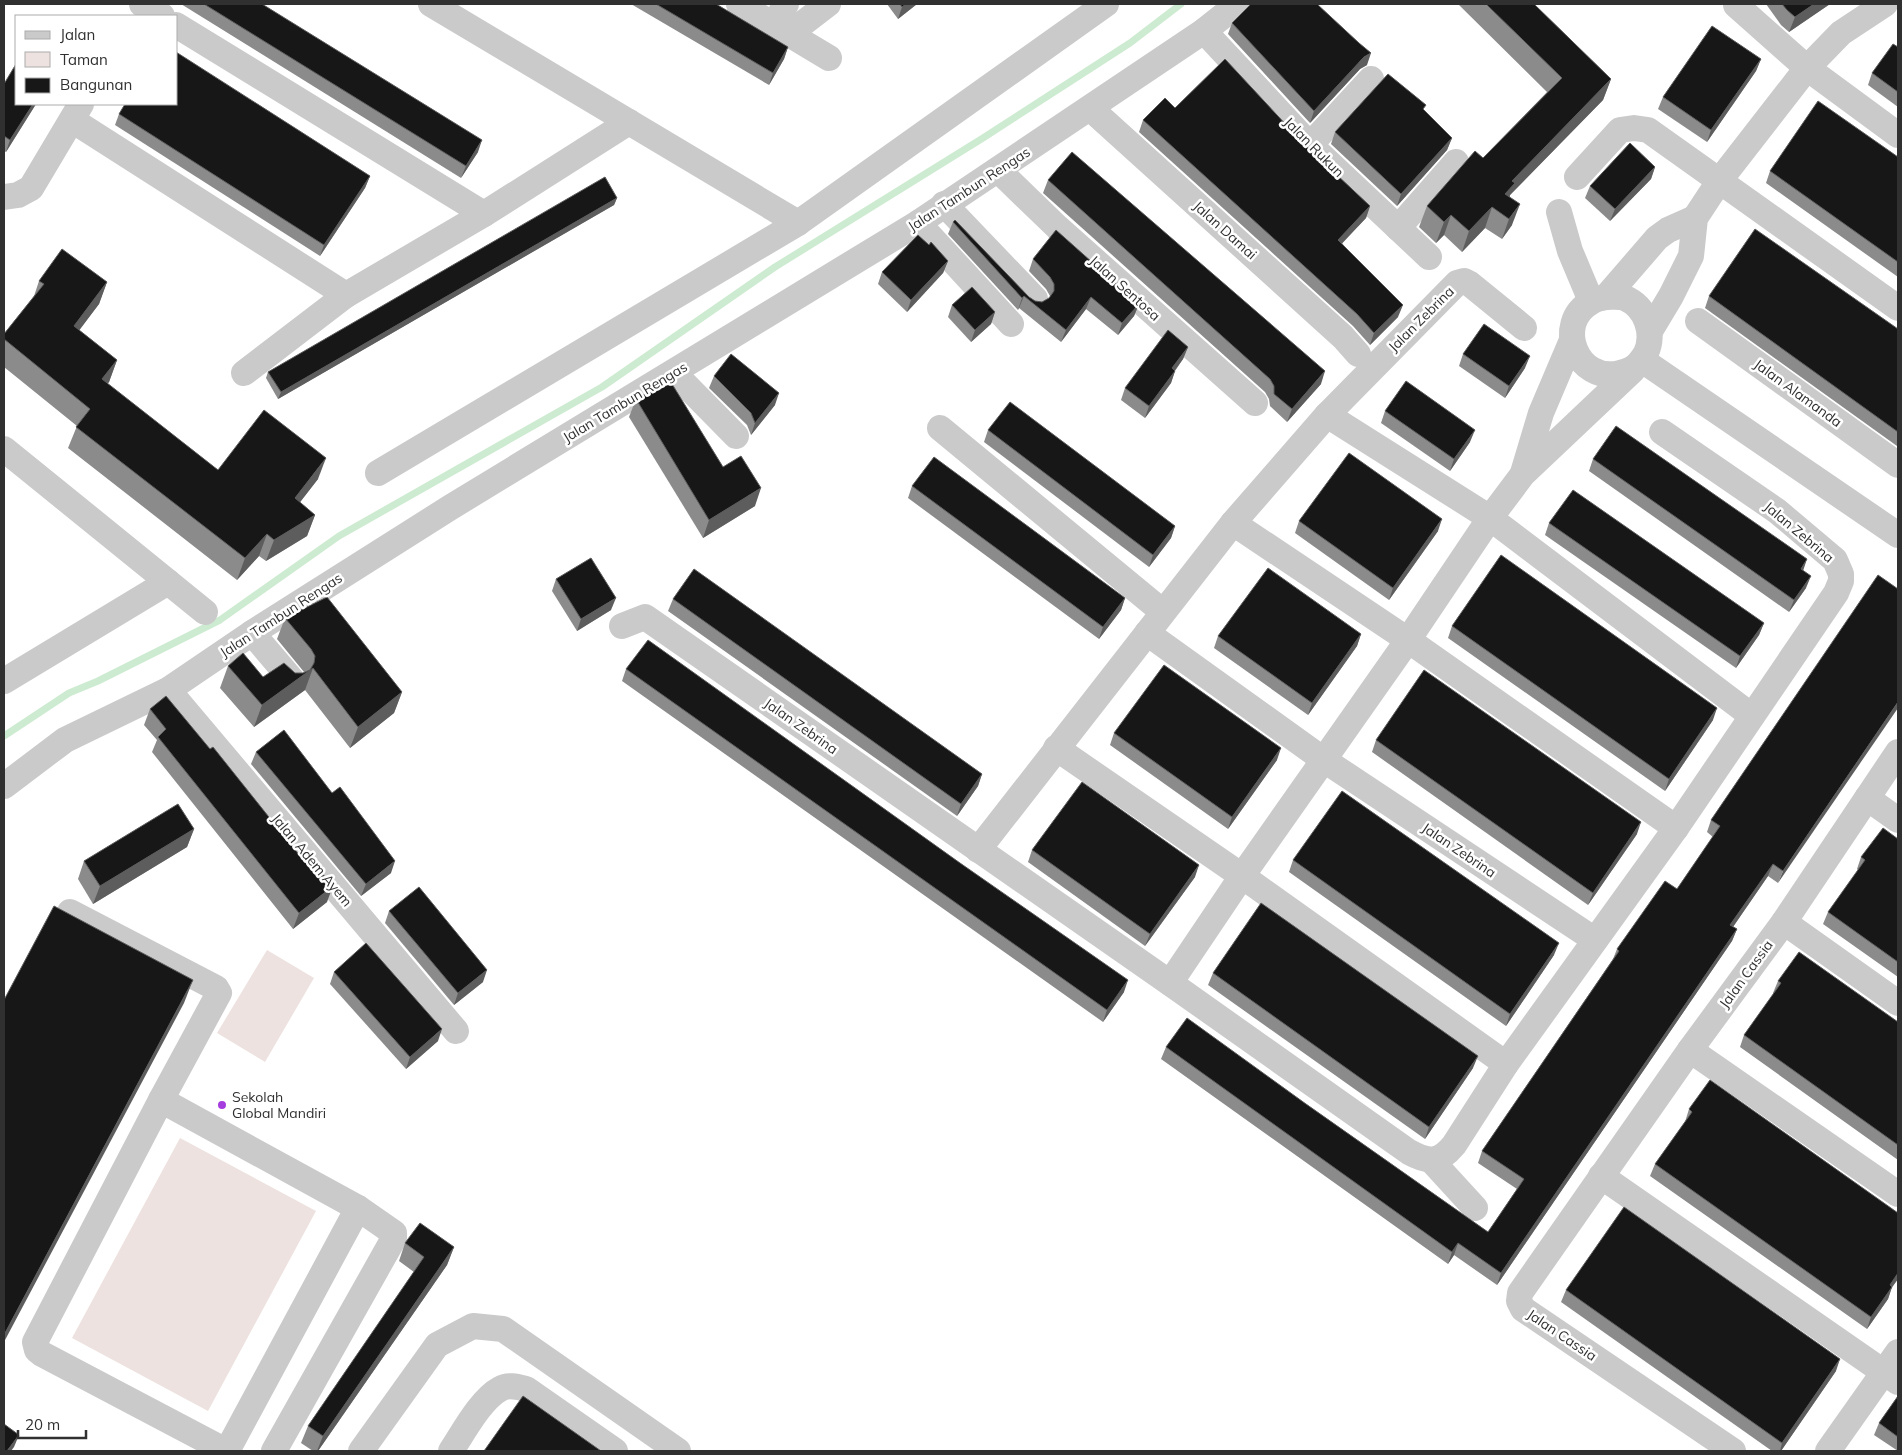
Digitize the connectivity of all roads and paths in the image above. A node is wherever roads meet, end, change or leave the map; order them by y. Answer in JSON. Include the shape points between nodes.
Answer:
{"nodes":[{"id":1,"x":141,"y":4,"type":"edge"},
{"id":2,"x":431,"y":4,"type":"edge"},
{"id":3,"x":739,"y":4,"type":"edge"},
{"id":4,"x":828,"y":4,"type":"edge"},
{"id":5,"x":1106,"y":4,"type":"edge"},
{"id":6,"x":1238,"y":4,"type":"edge"},
{"id":7,"x":1885,"y":4,"type":"edge"},
{"id":8,"x":1736,"y":6,"type":"dead end"},
{"id":9,"x":133,"y":15,"type":"edge"},
{"id":10,"x":160,"y":15,"type":"edge"},
{"id":11,"x":783,"y":21,"type":"edge"},
{"id":12,"x":178,"y":26,"type":"edge"},
{"id":13,"x":1204,"y":31,"type":"junction"},
{"id":14,"x":829,"y":58,"type":"dead end"},
{"id":15,"x":1807,"y":68,"type":"junction"},
{"id":16,"x":1371,"y":79,"type":"dead end"},
{"id":17,"x":1091,"y":109,"type":"junction"},
{"id":18,"x":77,"y":112,"type":"edge"},
{"id":19,"x":628,"y":122,"type":"junction"},
{"id":20,"x":1898,"y":135,"type":"edge"},
{"id":21,"x":1310,"y":145,"type":"junction"},
{"id":22,"x":1456,"y":162,"type":"dead end"},
{"id":23,"x":998,"y":170,"type":"junction"},
{"id":24,"x":1577,"y":177,"type":"dead end"},
{"id":25,"x":1720,"y":180,"type":"junction"},
{"id":26,"x":4,"y":197,"type":"edge"},
{"id":27,"x":944,"y":204,"type":"junction"},
{"id":28,"x":1559,"y":212,"type":"dead end"},
{"id":29,"x":484,"y":214,"type":"junction"},
{"id":30,"x":1695,"y":218,"type":"junction"},
{"id":31,"x":798,"y":223,"type":"junction"},
{"id":32,"x":918,"y":223,"type":"junction"},
{"id":33,"x":1398,"y":228,"type":"junction"},
{"id":34,"x":1429,"y":258,"type":"dead end"},
{"id":35,"x":346,"y":295,"type":"junction"},
{"id":36,"x":1035,"y":299,"type":"edge"},
{"id":37,"x":1598,"y":299,"type":"junction"},
{"id":38,"x":1898,"y":308,"type":"edge"},
{"id":39,"x":1698,"y":321,"type":"dead end"},
{"id":40,"x":1011,"y":324,"type":"dead end"},
{"id":41,"x":1524,"y":328,"type":"dead end"},
{"id":42,"x":1650,"y":331,"type":"junction"},
{"id":43,"x":1572,"y":340,"type":"junction"},
{"id":44,"x":1358,"y":354,"type":"dead end"},
{"id":45,"x":1638,"y":365,"type":"junction"},
{"id":46,"x":244,"y":373,"type":"dead end"},
{"id":47,"x":674,"y":373,"type":"junction"},
{"id":48,"x":1255,"y":403,"type":"dead end"},
{"id":49,"x":1327,"y":415,"type":"junction"},
{"id":50,"x":940,"y":428,"type":"dead end"},
{"id":51,"x":1662,"y":432,"type":"dead end"},
{"id":52,"x":736,"y":436,"type":"dead end"},
{"id":53,"x":4,"y":449,"type":"edge"},
{"id":54,"x":1898,"y":465,"type":"edge"},
{"id":55,"x":378,"y":473,"type":"dead end"},
{"id":56,"x":1523,"y":474,"type":"junction"},
{"id":57,"x":1490,"y":518,"type":"junction"},
{"id":58,"x":1233,"y":523,"type":"junction"},
{"id":59,"x":1898,"y":535,"type":"edge"},
{"id":60,"x":168,"y":582,"type":"junction"},
{"id":61,"x":205,"y":612,"type":"dead end"},
{"id":62,"x":1163,"y":612,"type":"junction"},
{"id":63,"x":622,"y":626,"type":"dead end"},
{"id":64,"x":252,"y":633,"type":"junction"},
{"id":65,"x":1147,"y":633,"type":"junction"},
{"id":66,"x":1408,"y":640,"type":"junction"},
{"id":67,"x":292,"y":680,"type":"edge"},
{"id":68,"x":4,"y":681,"type":"edge"},
{"id":69,"x":168,"y":690,"type":"junction"},
{"id":70,"x":1752,"y":716,"type":"junction"},
{"id":71,"x":1056,"y":748,"type":"junction"},
{"id":72,"x":1898,"y":752,"type":"edge"},
{"id":73,"x":1324,"y":760,"type":"junction"},
{"id":74,"x":4,"y":786,"type":"edge"},
{"id":75,"x":1867,"y":798,"type":"junction"},
{"id":76,"x":1898,"y":820,"type":"edge"},
{"id":77,"x":1676,"y":828,"type":"junction"},
{"id":78,"x":978,"y":850,"type":"junction"},
{"id":79,"x":1242,"y":876,"type":"junction"},
{"id":80,"x":70,"y":912,"type":"edge"},
{"id":81,"x":1784,"y":922,"type":"junction"},
{"id":82,"x":1595,"y":940,"type":"junction"},
{"id":83,"x":1170,"y":983,"type":"junction"},
{"id":84,"x":1898,"y":1004,"type":"edge"},
{"id":85,"x":456,"y":1031,"type":"dead end"},
{"id":86,"x":1690,"y":1050,"type":"junction"},
{"id":87,"x":1506,"y":1064,"type":"junction"},
{"id":88,"x":161,"y":1100,"type":"junction"},
{"id":89,"x":1431,"y":1160,"type":"junction"},
{"id":90,"x":1601,"y":1176,"type":"junction"},
{"id":91,"x":1898,"y":1194,"type":"edge"},
{"id":92,"x":358,"y":1208,"type":"junction"},
{"id":93,"x":1475,"y":1208,"type":"dead end"},
{"id":94,"x":1893,"y":1369,"type":"edge"},
{"id":95,"x":226,"y":1451,"type":"edge"},
{"id":96,"x":274,"y":1451,"type":"edge"},
{"id":97,"x":361,"y":1451,"type":"edge"},
{"id":98,"x":451,"y":1451,"type":"edge"},
{"id":99,"x":615,"y":1451,"type":"edge"},
{"id":100,"x":678,"y":1451,"type":"edge"},
{"id":101,"x":1733,"y":1451,"type":"edge"},
{"id":102,"x":1828,"y":1451,"type":"edge"}],
"edges":[{"from":1,"to":9,"type":"street"},
{"from":1,"to":10,"type":"street"},
{"from":2,"to":19,"type":"street"},
{"from":3,"to":11,"type":"street"},
{"from":4,"to":11,"type":"street"},
{"from":5,"to":31,"type":"street"},
{"from":6,"to":13,"type":"street","name":"Jalan Tambun Rengas"},
{"from":7,"to":15,"type":"street","via":[[1841,33]]},
{"from":8,"to":15,"type":"street"},
{"from":11,"to":14,"type":"street"},
{"from":12,"to":29,"type":"street"},
{"from":13,"to":17,"type":"street","name":"Jalan Tambun Rengas"},
{"from":13,"to":21,"type":"street","name":"Jalan Rukun"},
{"from":15,"to":20,"type":"street"},
{"from":15,"to":25,"type":"street"},
{"from":16,"to":21,"type":"street"},
{"from":17,"to":23,"type":"street","name":"Jalan Tambun Rengas"},
{"from":17,"to":44,"type":"street","name":"Jalan Damai"},
{"from":18,"to":26,"type":"street","via":[[31,188],[18,195]]},
{"from":18,"to":35,"type":"street"},
{"from":19,"to":29,"type":"street"},
{"from":19,"to":31,"type":"street"},
{"from":21,"to":33,"type":"street","name":"Jalan Rukun"},
{"from":22,"to":33,"type":"street"},
{"from":23,"to":27,"type":"street","name":"Jalan Tambun Rengas"},
{"from":23,"to":48,"type":"street","name":"Jalan Sentosa","via":[[1057,227]]},
{"from":24,"to":25,"type":"street","via":[[1620,130],[1634,128],[1648,130]]},
{"from":25,"to":30,"type":"street"},
{"from":25,"to":38,"type":"street"},
{"from":27,"to":32,"type":"street","name":"Jalan Tambun Rengas"},
{"from":27,"to":36,"type":"street"},
{"from":28,"to":37,"type":"street","via":[[1570,251]]},
{"from":29,"to":35,"type":"street"},
{"from":30,"to":37,"type":"street","via":[[1657,238]]},
{"from":30,"to":42,"type":"street","via":[[1691,256]]},
{"from":31,"to":55,"type":"street"},
{"from":32,"to":40,"type":"street"},
{"from":32,"to":47,"type":"street","name":"Jalan Tambun Rengas"},
{"from":33,"to":34,"type":"street","name":"Jalan Rukun"},
{"from":35,"to":46,"type":"street"},
{"from":37,"to":42,"type":"street","via":[[1625,298],[1645,316]]},
{"from":37,"to":43,"type":"street","via":[[1580,312],[1573,325]]},
{"from":39,"to":54,"type":"street","name":"Jalan Alamanda"},
{"from":41,"to":49,"type":"street","name":"Jalan Zebrina","via":[[1470,284],[1464,281],[1457,283]]},
{"from":42,"to":45,"type":"street","via":[[1649,346]]},
{"from":43,"to":45,"type":"street","via":[[1577,355],[1587,367],[1601,374],[1616,374]]},
{"from":43,"to":56,"type":"street","via":[[1541,413]]},
{"from":45,"to":56,"type":"street"},
{"from":45,"to":59,"type":"street"},
{"from":47,"to":52,"type":"street"},
{"from":47,"to":64,"type":"street","name":"Jalan Tambun Rengas","via":[[451,507]]},
{"from":49,"to":57,"type":"street"},
{"from":49,"to":58,"type":"street","name":"Jalan Zebrina"},
{"from":50,"to":62,"type":"street"},
{"from":51,"to":70,"type":"street","name":"Jalan Zebrina","via":[[1777,511],[1835,560],[1841,574],[1836,593]]},
{"from":53,"to":60,"type":"street"},
{"from":56,"to":57,"type":"street"},
{"from":57,"to":66,"type":"street"},
{"from":57,"to":70,"type":"street"},
{"from":58,"to":62,"type":"street","name":"Jalan Zebrina"},
{"from":58,"to":66,"type":"street"},
{"from":60,"to":61,"type":"street"},
{"from":60,"to":68,"type":"street"},
{"from":62,"to":65,"type":"street","name":"Jalan Zebrina"},
{"from":63,"to":78,"type":"street","name":"Jalan Zebrina","via":[[645,617]]},
{"from":64,"to":67,"type":"street"},
{"from":64,"to":69,"type":"street","name":"Jalan Tambun Rengas"},
{"from":65,"to":71,"type":"street","name":"Jalan Zebrina"},
{"from":65,"to":73,"type":"street","name":"Jalan Zebrina"},
{"from":66,"to":73,"type":"street"},
{"from":66,"to":77,"type":"street"},
{"from":69,"to":74,"type":"street","name":"Jalan Tambun Rengas","via":[[65,740]]},
{"from":69,"to":85,"type":"street","name":"Jalan Adem Ayem"},
{"from":70,"to":77,"type":"street","name":"Jalan Zebrina"},
{"from":71,"to":78,"type":"street","name":"Jalan Zebrina"},
{"from":71,"to":79,"type":"street"},
{"from":72,"to":75,"type":"street","name":"Jalan Cassia"},
{"from":73,"to":79,"type":"street"},
{"from":73,"to":82,"type":"street","name":"Jalan Zebrina"},
{"from":75,"to":76,"type":"street"},
{"from":75,"to":81,"type":"street","name":"Jalan Cassia"},
{"from":77,"to":82,"type":"street","name":"Jalan Zebrina"},
{"from":78,"to":83,"type":"street","name":"Jalan Zebrina"},
{"from":79,"to":83,"type":"street"},
{"from":79,"to":87,"type":"street"},
{"from":80,"to":88,"type":"street","via":[[216,988],[219,994]]},
{"from":81,"to":84,"type":"street"},
{"from":81,"to":86,"type":"street","name":"Jalan Cassia"},
{"from":82,"to":87,"type":"street","name":"Jalan Zebrina"},
{"from":83,"to":89,"type":"street","name":"Jalan Zebrina","via":[[1409,1152]]},
{"from":86,"to":90,"type":"street","name":"Jalan Cassia"},
{"from":86,"to":91,"type":"street"},
{"from":87,"to":89,"type":"street","name":"Jalan Zebrina","via":[[1454,1146],[1445,1155]]},
{"from":88,"to":92,"type":"street"},
{"from":88,"to":95,"type":"street","via":[[35,1342],[42,1354]]},
{"from":89,"to":93,"type":"street","name":"Jalan Zebrina"},
{"from":90,"to":94,"type":"street"},
{"from":90,"to":101,"type":"street","name":"Jalan Cassia","via":[[1520,1293],[1519,1301],[1523,1309]]},
{"from":92,"to":95,"type":"street"},
{"from":92,"to":96,"type":"street","via":[[394,1233],[394,1238]]},
{"from":94,"to":102,"type":"street"},
{"from":97,"to":100,"type":"street","via":[[437,1345],[473,1326],[503,1329]]},
{"from":98,"to":99,"type":"street","via":[[486,1401],[500,1389],[514,1386],[526,1389]]}]}
